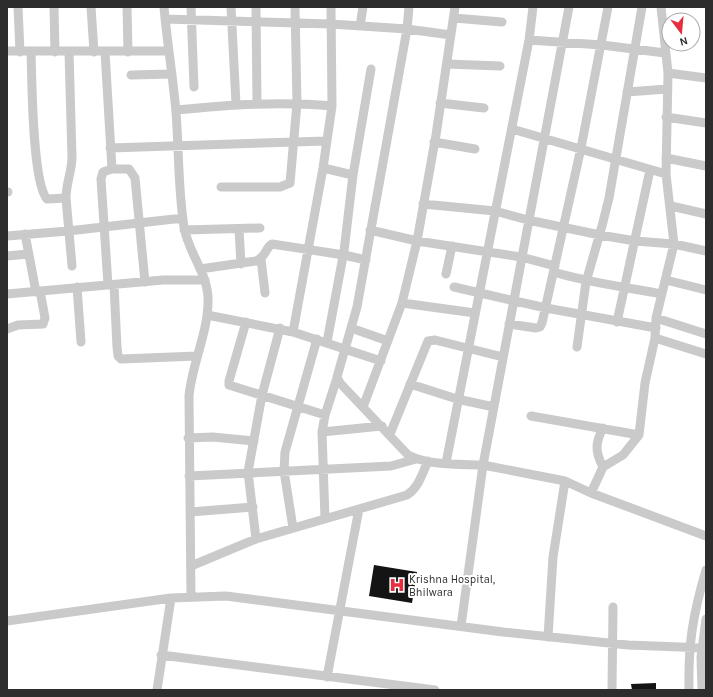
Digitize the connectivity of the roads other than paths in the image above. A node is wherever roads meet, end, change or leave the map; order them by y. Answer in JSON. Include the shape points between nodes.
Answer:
{"nodes":[{"id":1,"x":18,"y":7,"type":"edge"},
{"id":2,"x":54,"y":7,"type":"edge"},
{"id":3,"x":91,"y":7,"type":"edge"},
{"id":4,"x":127,"y":7,"type":"edge"},
{"id":5,"x":164,"y":7,"type":"edge"},
{"id":6,"x":191,"y":7,"type":"edge"},
{"id":7,"x":231,"y":7,"type":"edge"},
{"id":8,"x":256,"y":7,"type":"edge"},
{"id":9,"x":295,"y":7,"type":"edge"},
{"id":10,"x":332,"y":7,"type":"edge"},
{"id":11,"x":363,"y":7,"type":"edge"},
{"id":12,"x":409,"y":7,"type":"edge"},
{"id":13,"x":455,"y":7,"type":"edge"},
{"id":14,"x":533,"y":7,"type":"edge"},
{"id":15,"x":569,"y":7,"type":"edge"},
{"id":16,"x":608,"y":7,"type":"edge"},
{"id":17,"x":642,"y":7,"type":"edge"},
{"id":18,"x":661,"y":7,"type":"edge"},
{"id":19,"x":454,"y":18,"type":"junction"},
{"id":20,"x":165,"y":19,"type":"junction"},
{"id":21,"x":191,"y":19,"type":"junction"},
{"id":22,"x":231,"y":22,"type":"junction"},
{"id":23,"x":502,"y":22,"type":"dead end"},
{"id":24,"x":255,"y":23,"type":"junction"},
{"id":25,"x":295,"y":23,"type":"junction"},
{"id":26,"x":331,"y":24,"type":"junction"},
{"id":27,"x":360,"y":26,"type":"junction"},
{"id":28,"x":407,"y":29,"type":"junction"},
{"id":29,"x":451,"y":36,"type":"junction"},
{"id":30,"x":530,"y":40,"type":"junction"},
{"id":31,"x":563,"y":42,"type":"junction"},
{"id":32,"x":602,"y":45,"type":"junction"},
{"id":33,"x":635,"y":49,"type":"junction"},
{"id":34,"x":7,"y":51,"type":"edge"},
{"id":35,"x":168,"y":51,"type":"junction"},
{"id":36,"x":20,"y":52,"type":"junction"},
{"id":37,"x":31,"y":52,"type":"junction"},
{"id":38,"x":55,"y":52,"type":"junction"},
{"id":39,"x":69,"y":52,"type":"junction"},
{"id":40,"x":94,"y":52,"type":"junction"},
{"id":41,"x":105,"y":52,"type":"junction"},
{"id":42,"x":128,"y":52,"type":"junction"},
{"id":43,"x":665,"y":54,"type":"junction"},
{"id":44,"x":447,"y":64,"type":"junction"},
{"id":45,"x":500,"y":66,"type":"dead end"},
{"id":46,"x":371,"y":69,"type":"dead end"},
{"id":47,"x":668,"y":73,"type":"junction"},
{"id":48,"x":171,"y":74,"type":"junction"},
{"id":49,"x":131,"y":75,"type":"dead end"},
{"id":50,"x":706,"y":78,"type":"edge"},
{"id":51,"x":194,"y":87,"type":"dead end"},
{"id":52,"x":667,"y":89,"type":"junction"},
{"id":53,"x":628,"y":92,"type":"junction"},
{"id":54,"x":297,"y":103,"type":"junction"},
{"id":55,"x":440,"y":103,"type":"junction"},
{"id":56,"x":236,"y":104,"type":"junction"},
{"id":57,"x":257,"y":104,"type":"junction"},
{"id":58,"x":332,"y":106,"type":"junction"},
{"id":59,"x":484,"y":108,"type":"dead end"},
{"id":60,"x":176,"y":110,"type":"junction"},
{"id":61,"x":666,"y":117,"type":"junction"},
{"id":62,"x":706,"y":123,"type":"edge"},
{"id":63,"x":512,"y":129,"type":"junction"},
{"id":64,"x":544,"y":139,"type":"junction"},
{"id":65,"x":294,"y":141,"type":"junction"},
{"id":66,"x":326,"y":141,"type":"junction"},
{"id":67,"x":434,"y":142,"type":"junction"},
{"id":68,"x":178,"y":145,"type":"junction"},
{"id":69,"x":110,"y":148,"type":"junction"},
{"id":70,"x":581,"y":148,"type":"junction"},
{"id":71,"x":475,"y":149,"type":"dead end"},
{"id":72,"x":666,"y":158,"type":"junction"},
{"id":73,"x":616,"y":159,"type":"junction"},
{"id":74,"x":706,"y":166,"type":"edge"},
{"id":75,"x":323,"y":168,"type":"junction"},
{"id":76,"x":112,"y":169,"type":"junction"},
{"id":77,"x":650,"y":170,"type":"junction"},
{"id":78,"x":666,"y":174,"type":"junction"},
{"id":79,"x":353,"y":175,"type":"junction"},
{"id":80,"x":221,"y":187,"type":"dead end"},
{"id":81,"x":66,"y":198,"type":"junction"},
{"id":82,"x":424,"y":204,"type":"junction"},
{"id":83,"x":671,"y":206,"type":"junction"},
{"id":84,"x":495,"y":211,"type":"junction"},
{"id":85,"x":706,"y":214,"type":"edge"},
{"id":86,"x":183,"y":218,"type":"junction"},
{"id":87,"x":528,"y":220,"type":"junction"},
{"id":88,"x":140,"y":222,"type":"junction"},
{"id":89,"x":103,"y":226,"type":"junction"},
{"id":90,"x":563,"y":227,"type":"junction"},
{"id":91,"x":239,"y":228,"type":"junction"},
{"id":92,"x":260,"y":228,"type":"dead end"},
{"id":93,"x":184,"y":230,"type":"junction"},
{"id":94,"x":370,"y":230,"type":"junction"},
{"id":95,"x":68,"y":231,"type":"junction"},
{"id":96,"x":25,"y":234,"type":"junction"},
{"id":97,"x":600,"y":235,"type":"junction"},
{"id":98,"x":7,"y":236,"type":"edge"},
{"id":99,"x":417,"y":241,"type":"junction"},
{"id":100,"x":635,"y":241,"type":"junction"},
{"id":101,"x":674,"y":244,"type":"junction"},
{"id":102,"x":452,"y":246,"type":"junction"},
{"id":103,"x":309,"y":249,"type":"junction"},
{"id":104,"x":706,"y":251,"type":"edge"},
{"id":105,"x":487,"y":252,"type":"junction"},
{"id":106,"x":28,"y":254,"type":"junction"},
{"id":107,"x":344,"y":255,"type":"junction"},
{"id":108,"x":7,"y":256,"type":"edge"},
{"id":109,"x":521,"y":257,"type":"junction"},
{"id":110,"x":261,"y":259,"type":"junction"},
{"id":111,"x":366,"y":260,"type":"junction"},
{"id":112,"x":241,"y":264,"type":"junction"},
{"id":113,"x":72,"y":266,"type":"dead end"},
{"id":114,"x":200,"y":269,"type":"junction"},
{"id":115,"x":554,"y":269,"type":"junction"},
{"id":116,"x":446,"y":274,"type":"dead end"},
{"id":117,"x":205,"y":280,"type":"junction"},
{"id":118,"x":666,"y":280,"type":"junction"},
{"id":119,"x":145,"y":282,"type":"junction"},
{"id":120,"x":586,"y":282,"type":"junction"},
{"id":121,"x":111,"y":285,"type":"junction"},
{"id":122,"x":624,"y":286,"type":"junction"},
{"id":123,"x":77,"y":287,"type":"junction"},
{"id":124,"x":454,"y":287,"type":"dead end"},
{"id":125,"x":706,"y":290,"type":"edge"},
{"id":126,"x":38,"y":291,"type":"junction"},
{"id":127,"x":265,"y":293,"type":"dead end"},
{"id":128,"x":478,"y":293,"type":"junction"},
{"id":129,"x":7,"y":294,"type":"edge"},
{"id":130,"x":662,"y":294,"type":"junction"},
{"id":131,"x":513,"y":301,"type":"junction"},
{"id":132,"x":402,"y":303,"type":"junction"},
{"id":133,"x":546,"y":308,"type":"junction"},
{"id":134,"x":474,"y":313,"type":"junction"},
{"id":135,"x":207,"y":315,"type":"junction"},
{"id":136,"x":581,"y":315,"type":"junction"},
{"id":137,"x":656,"y":318,"type":"junction"},
{"id":138,"x":246,"y":322,"type":"junction"},
{"id":139,"x":617,"y":322,"type":"junction"},
{"id":140,"x":509,"y":324,"type":"junction"},
{"id":141,"x":280,"y":328,"type":"junction"},
{"id":142,"x":351,"y":328,"type":"junction"},
{"id":143,"x":7,"y":329,"type":"edge"},
{"id":144,"x":293,"y":332,"type":"junction"},
{"id":145,"x":656,"y":333,"type":"junction"},
{"id":146,"x":706,"y":334,"type":"edge"},
{"id":147,"x":317,"y":339,"type":"junction"},
{"id":148,"x":388,"y":341,"type":"junction"},
{"id":149,"x":81,"y":342,"type":"dead end"},
{"id":150,"x":327,"y":342,"type":"junction"},
{"id":151,"x":344,"y":347,"type":"junction"},
{"id":152,"x":577,"y":348,"type":"dead end"},
{"id":153,"x":467,"y":349,"type":"junction"},
{"id":154,"x":706,"y":354,"type":"edge"},
{"id":155,"x":197,"y":356,"type":"junction"},
{"id":156,"x":502,"y":357,"type":"junction"},
{"id":157,"x":381,"y":361,"type":"junction"},
{"id":158,"x":337,"y":378,"type":"junction"},
{"id":159,"x":410,"y":384,"type":"junction"},
{"id":160,"x":262,"y":395,"type":"junction"},
{"id":161,"x":457,"y":399,"type":"junction"},
{"id":162,"x":298,"y":406,"type":"junction"},
{"id":163,"x":363,"y":407,"type":"junction"},
{"id":164,"x":494,"y":407,"type":"junction"},
{"id":165,"x":324,"y":415,"type":"junction"},
{"id":166,"x":531,"y":416,"type":"dead end"},
{"id":167,"x":382,"y":426,"type":"junction"},
{"id":168,"x":603,"y":428,"type":"junction"},
{"id":169,"x":322,"y":432,"type":"junction"},
{"id":170,"x":390,"y":434,"type":"junction"},
{"id":171,"x":639,"y":435,"type":"junction"},
{"id":172,"x":188,"y":438,"type":"junction"},
{"id":173,"x":254,"y":441,"type":"junction"},
{"id":174,"x":416,"y":459,"type":"junction"},
{"id":175,"x":428,"y":461,"type":"junction"},
{"id":176,"x":446,"y":463,"type":"junction"},
{"id":177,"x":483,"y":465,"type":"junction"},
{"id":178,"x":603,"y":467,"type":"junction"},
{"id":179,"x":322,"y":469,"type":"junction"},
{"id":180,"x":284,"y":471,"type":"junction"},
{"id":181,"x":248,"y":472,"type":"junction"},
{"id":182,"x":189,"y":476,"type":"junction"},
{"id":183,"x":564,"y":481,"type":"junction"},
{"id":184,"x":591,"y":493,"type":"junction"},
{"id":185,"x":252,"y":506,"type":"junction"},
{"id":186,"x":359,"y":509,"type":"junction"},
{"id":187,"x":190,"y":512,"type":"junction"},
{"id":188,"x":325,"y":519,"type":"junction"},
{"id":189,"x":293,"y":528,"type":"junction"},
{"id":190,"x":706,"y":536,"type":"edge"},
{"id":191,"x":256,"y":539,"type":"junction"},
{"id":192,"x":191,"y":566,"type":"junction"},
{"id":193,"x":706,"y":570,"type":"edge"},
{"id":194,"x":191,"y":597,"type":"junction"},
{"id":195,"x":171,"y":598,"type":"junction"},
{"id":196,"x":613,"y":607,"type":"dead end"},
{"id":197,"x":341,"y":610,"type":"junction"},
{"id":198,"x":706,"y":619,"type":"edge"},
{"id":199,"x":7,"y":621,"type":"edge"},
{"id":200,"x":461,"y":626,"type":"junction"},
{"id":201,"x":548,"y":637,"type":"junction"},
{"id":202,"x":612,"y":644,"type":"junction"},
{"id":203,"x":690,"y":647,"type":"junction"},
{"id":204,"x":704,"y":648,"type":"edge"},
{"id":205,"x":161,"y":655,"type":"junction"},
{"id":206,"x":327,"y":677,"type":"junction"},
{"id":207,"x":158,"y":690,"type":"edge"},
{"id":208,"x":435,"y":690,"type":"edge"},
{"id":209,"x":612,"y":690,"type":"edge"},
{"id":210,"x":689,"y":690,"type":"edge"},
{"id":211,"x":702,"y":690,"type":"edge"}],
"edges":[{"from":1,"to":36,"type":"street"},
{"from":2,"to":38,"type":"street"},
{"from":3,"to":40,"type":"street"},
{"from":4,"to":42,"type":"street"},
{"from":5,"to":20,"type":"street"},
{"from":6,"to":21,"type":"street"},
{"from":7,"to":22,"type":"street"},
{"from":8,"to":24,"type":"street"},
{"from":9,"to":25,"type":"street"},
{"from":10,"to":26,"type":"street"},
{"from":11,"to":27,"type":"street"},
{"from":12,"to":28,"type":"street"},
{"from":13,"to":19,"type":"street"},
{"from":14,"to":30,"type":"street"},
{"from":15,"to":31,"type":"street"},
{"from":16,"to":32,"type":"street"},
{"from":17,"to":33,"type":"street"},
{"from":18,"to":43,"type":"street"},
{"from":19,"to":23,"type":"street"},
{"from":19,"to":29,"type":"street"},
{"from":20,"to":21,"type":"street"},
{"from":20,"to":35,"type":"street"},
{"from":21,"to":22,"type":"street"},
{"from":21,"to":51,"type":"street"},
{"from":22,"to":24,"type":"street"},
{"from":22,"to":56,"type":"street"},
{"from":24,"to":25,"type":"street"},
{"from":24,"to":57,"type":"street"},
{"from":25,"to":26,"type":"street"},
{"from":25,"to":54,"type":"street"},
{"from":26,"to":27,"type":"street"},
{"from":26,"to":58,"type":"street"},
{"from":27,"to":28,"type":"street"},
{"from":28,"to":29,"type":"street"},
{"from":28,"to":94,"type":"street"},
{"from":29,"to":44,"type":"street"},
{"from":30,"to":31,"type":"street"},
{"from":30,"to":63,"type":"street"},
{"from":31,"to":32,"type":"street"},
{"from":31,"to":64,"type":"street"},
{"from":32,"to":33,"type":"street"},
{"from":32,"to":70,"type":"street"},
{"from":33,"to":43,"type":"street"},
{"from":33,"to":53,"type":"street"},
{"from":34,"to":36,"type":"street"},
{"from":35,"to":42,"type":"street"},
{"from":35,"to":48,"type":"street"},
{"from":36,"to":37,"type":"street"},
{"from":37,"to":38,"type":"street"},
{"from":37,"to":81,"type":"street","via":[[40,184],[46,199]]},
{"from":38,"to":39,"type":"street"},
{"from":39,"to":40,"type":"street"},
{"from":39,"to":81,"type":"street","via":[[72,169],[66,188]]},
{"from":40,"to":41,"type":"street"},
{"from":41,"to":42,"type":"street"},
{"from":41,"to":69,"type":"street"},
{"from":43,"to":47,"type":"street"},
{"from":44,"to":45,"type":"street"},
{"from":44,"to":55,"type":"street"},
{"from":46,"to":79,"type":"street"},
{"from":47,"to":50,"type":"street"},
{"from":47,"to":52,"type":"street"},
{"from":48,"to":49,"type":"street"},
{"from":48,"to":60,"type":"street"},
{"from":52,"to":53,"type":"street"},
{"from":52,"to":61,"type":"street"},
{"from":53,"to":73,"type":"street"},
{"from":54,"to":57,"type":"street"},
{"from":54,"to":58,"type":"street"},
{"from":54,"to":65,"type":"street"},
{"from":55,"to":59,"type":"street"},
{"from":55,"to":67,"type":"street"},
{"from":56,"to":57,"type":"street"},
{"from":56,"to":60,"type":"street"},
{"from":58,"to":66,"type":"street"},
{"from":60,"to":68,"type":"street"},
{"from":61,"to":62,"type":"street"},
{"from":61,"to":72,"type":"street"},
{"from":63,"to":64,"type":"street"},
{"from":63,"to":84,"type":"street"},
{"from":64,"to":70,"type":"street"},
{"from":64,"to":87,"type":"street"},
{"from":65,"to":66,"type":"street"},
{"from":65,"to":68,"type":"street"},
{"from":65,"to":80,"type":"street","via":[[291,180],[288,185]]},
{"from":66,"to":75,"type":"street"},
{"from":67,"to":71,"type":"street"},
{"from":67,"to":82,"type":"street"},
{"from":68,"to":69,"type":"street"},
{"from":68,"to":86,"type":"street"},
{"from":69,"to":76,"type":"street"},
{"from":70,"to":73,"type":"street"},
{"from":70,"to":90,"type":"street"},
{"from":72,"to":74,"type":"street"},
{"from":72,"to":78,"type":"street"},
{"from":73,"to":77,"type":"street"},
{"from":73,"to":97,"type":"street"},
{"from":75,"to":79,"type":"street"},
{"from":75,"to":103,"type":"street"},
{"from":76,"to":88,"type":"street","via":[[129,169],[134,174]]},
{"from":76,"to":89,"type":"street","via":[[103,172],[101,179]]},
{"from":77,"to":78,"type":"street"},
{"from":77,"to":100,"type":"street"},
{"from":78,"to":83,"type":"street"},
{"from":79,"to":107,"type":"street"},
{"from":81,"to":95,"type":"street"},
{"from":82,"to":84,"type":"street"},
{"from":82,"to":99,"type":"street"},
{"from":83,"to":85,"type":"street"},
{"from":83,"to":101,"type":"street"},
{"from":84,"to":87,"type":"street"},
{"from":84,"to":105,"type":"street"},
{"from":86,"to":88,"type":"street"},
{"from":86,"to":93,"type":"street"},
{"from":87,"to":90,"type":"street"},
{"from":87,"to":109,"type":"street"},
{"from":88,"to":89,"type":"street"},
{"from":88,"to":119,"type":"street"},
{"from":89,"to":95,"type":"street"},
{"from":89,"to":121,"type":"street"},
{"from":90,"to":97,"type":"street"},
{"from":90,"to":115,"type":"street"},
{"from":91,"to":92,"type":"street"},
{"from":91,"to":93,"type":"street"},
{"from":91,"to":112,"type":"street"},
{"from":93,"to":114,"type":"street"},
{"from":94,"to":99,"type":"street"},
{"from":94,"to":111,"type":"street"},
{"from":95,"to":96,"type":"street"},
{"from":95,"to":113,"type":"street"},
{"from":96,"to":98,"type":"street"},
{"from":96,"to":106,"type":"street"},
{"from":97,"to":100,"type":"street"},
{"from":97,"to":120,"type":"street"},
{"from":99,"to":102,"type":"street"},
{"from":99,"to":132,"type":"street"},
{"from":100,"to":101,"type":"street"},
{"from":100,"to":122,"type":"street"},
{"from":101,"to":104,"type":"street"},
{"from":101,"to":118,"type":"street"},
{"from":102,"to":105,"type":"street"},
{"from":102,"to":116,"type":"street"},
{"from":103,"to":107,"type":"street"},
{"from":103,"to":110,"type":"street","via":[[272,244]]},
{"from":103,"to":144,"type":"street"},
{"from":105,"to":109,"type":"street"},
{"from":105,"to":128,"type":"street"},
{"from":106,"to":108,"type":"street"},
{"from":106,"to":126,"type":"street"},
{"from":107,"to":111,"type":"street"},
{"from":107,"to":150,"type":"street"},
{"from":109,"to":115,"type":"street"},
{"from":109,"to":131,"type":"street"},
{"from":110,"to":112,"type":"street"},
{"from":110,"to":127,"type":"street"},
{"from":111,"to":142,"type":"street"},
{"from":112,"to":114,"type":"street"},
{"from":114,"to":117,"type":"street"},
{"from":115,"to":120,"type":"street"},
{"from":115,"to":133,"type":"street"},
{"from":117,"to":119,"type":"street"},
{"from":117,"to":135,"type":"street"},
{"from":118,"to":125,"type":"street"},
{"from":118,"to":130,"type":"street"},
{"from":119,"to":121,"type":"street"},
{"from":120,"to":122,"type":"street"},
{"from":120,"to":136,"type":"street"},
{"from":121,"to":123,"type":"street"},
{"from":121,"to":155,"type":"street","via":[[117,347],[121,359]]},
{"from":122,"to":130,"type":"street"},
{"from":122,"to":139,"type":"street"},
{"from":123,"to":126,"type":"street"},
{"from":123,"to":149,"type":"street"},
{"from":124,"to":128,"type":"street"},
{"from":126,"to":129,"type":"street"},
{"from":126,"to":143,"type":"street","via":[[45,318],[43,324],[18,325]]},
{"from":128,"to":131,"type":"street"},
{"from":128,"to":134,"type":"street"},
{"from":130,"to":137,"type":"street"},
{"from":131,"to":133,"type":"street"},
{"from":131,"to":140,"type":"street"},
{"from":132,"to":134,"type":"street"},
{"from":132,"to":148,"type":"street"},
{"from":133,"to":136,"type":"street"},
{"from":133,"to":140,"type":"street","via":[[540,327]]},
{"from":134,"to":153,"type":"street"},
{"from":135,"to":138,"type":"street"},
{"from":135,"to":155,"type":"street"},
{"from":136,"to":139,"type":"street"},
{"from":136,"to":152,"type":"street"},
{"from":137,"to":145,"type":"street"},
{"from":137,"to":146,"type":"street"},
{"from":138,"to":141,"type":"street"},
{"from":138,"to":160,"type":"street","via":[[229,383],[233,388]]},
{"from":139,"to":145,"type":"street"},
{"from":140,"to":156,"type":"street"},
{"from":141,"to":144,"type":"street"},
{"from":141,"to":160,"type":"street"},
{"from":142,"to":148,"type":"street"},
{"from":142,"to":151,"type":"street"},
{"from":144,"to":147,"type":"street"},
{"from":145,"to":154,"type":"street"},
{"from":145,"to":171,"type":"street","via":[[645,383]]},
{"from":147,"to":150,"type":"street"},
{"from":147,"to":162,"type":"street"},
{"from":148,"to":157,"type":"street"},
{"from":150,"to":151,"type":"street"},
{"from":151,"to":157,"type":"street"},
{"from":151,"to":158,"type":"street"},
{"from":153,"to":156,"type":"street"},
{"from":153,"to":159,"type":"street","via":[[435,340],[428,341]]},
{"from":153,"to":161,"type":"street"},
{"from":155,"to":172,"type":"street","via":[[190,384]]},
{"from":156,"to":164,"type":"street"},
{"from":157,"to":163,"type":"street"},
{"from":158,"to":163,"type":"street"},
{"from":158,"to":165,"type":"street"},
{"from":159,"to":161,"type":"street"},
{"from":159,"to":170,"type":"street"},
{"from":160,"to":162,"type":"street"},
{"from":160,"to":173,"type":"street"},
{"from":161,"to":164,"type":"street"},
{"from":161,"to":176,"type":"street"},
{"from":162,"to":165,"type":"street"},
{"from":162,"to":180,"type":"street","via":[[285,452]]},
{"from":163,"to":167,"type":"street"},
{"from":164,"to":177,"type":"street"},
{"from":165,"to":169,"type":"street"},
{"from":166,"to":168,"type":"street"},
{"from":167,"to":169,"type":"street"},
{"from":167,"to":170,"type":"street"},
{"from":168,"to":171,"type":"street"},
{"from":168,"to":178,"type":"street","via":[[596,445]]},
{"from":169,"to":179,"type":"street"},
{"from":170,"to":174,"type":"street","via":[[400,448]]},
{"from":171,"to":178,"type":"street","via":[[623,455]]},
{"from":172,"to":173,"type":"street","via":[[213,437]]},
{"from":172,"to":182,"type":"street"},
{"from":173,"to":181,"type":"street"},
{"from":174,"to":175,"type":"street"},
{"from":174,"to":179,"type":"street","via":[[391,466]]},
{"from":175,"to":176,"type":"street"},
{"from":175,"to":186,"type":"street","via":[[414,490],[407,495]]},
{"from":176,"to":177,"type":"street"},
{"from":177,"to":183,"type":"street"},
{"from":177,"to":200,"type":"street"},
{"from":178,"to":184,"type":"street"},
{"from":179,"to":180,"type":"street"},
{"from":179,"to":188,"type":"street"},
{"from":180,"to":181,"type":"street"},
{"from":180,"to":189,"type":"street"},
{"from":181,"to":182,"type":"street"},
{"from":181,"to":185,"type":"street"},
{"from":182,"to":187,"type":"street"},
{"from":183,"to":184,"type":"street"},
{"from":183,"to":201,"type":"street","via":[[553,557]]},
{"from":184,"to":190,"type":"street"},
{"from":185,"to":187,"type":"street"},
{"from":185,"to":191,"type":"street"},
{"from":186,"to":188,"type":"street"},
{"from":186,"to":197,"type":"street"},
{"from":187,"to":192,"type":"street"},
{"from":188,"to":189,"type":"street"},
{"from":189,"to":191,"type":"street"},
{"from":191,"to":192,"type":"street"},
{"from":192,"to":194,"type":"street"},
{"from":193,"to":203,"type":"street","via":[[695,607]]},
{"from":194,"to":195,"type":"street"},
{"from":194,"to":197,"type":"street","via":[[226,596]]},
{"from":195,"to":199,"type":"street"},
{"from":195,"to":205,"type":"street"},
{"from":196,"to":202,"type":"street"},
{"from":197,"to":200,"type":"street"},
{"from":197,"to":206,"type":"street"},
{"from":198,"to":204,"type":"street"},
{"from":200,"to":201,"type":"street"},
{"from":201,"to":202,"type":"street"},
{"from":202,"to":203,"type":"street"},
{"from":202,"to":209,"type":"street"},
{"from":203,"to":204,"type":"street"},
{"from":203,"to":210,"type":"street"},
{"from":204,"to":211,"type":"street"},
{"from":205,"to":206,"type":"street"},
{"from":205,"to":207,"type":"street"},
{"from":206,"to":208,"type":"street"}]}
